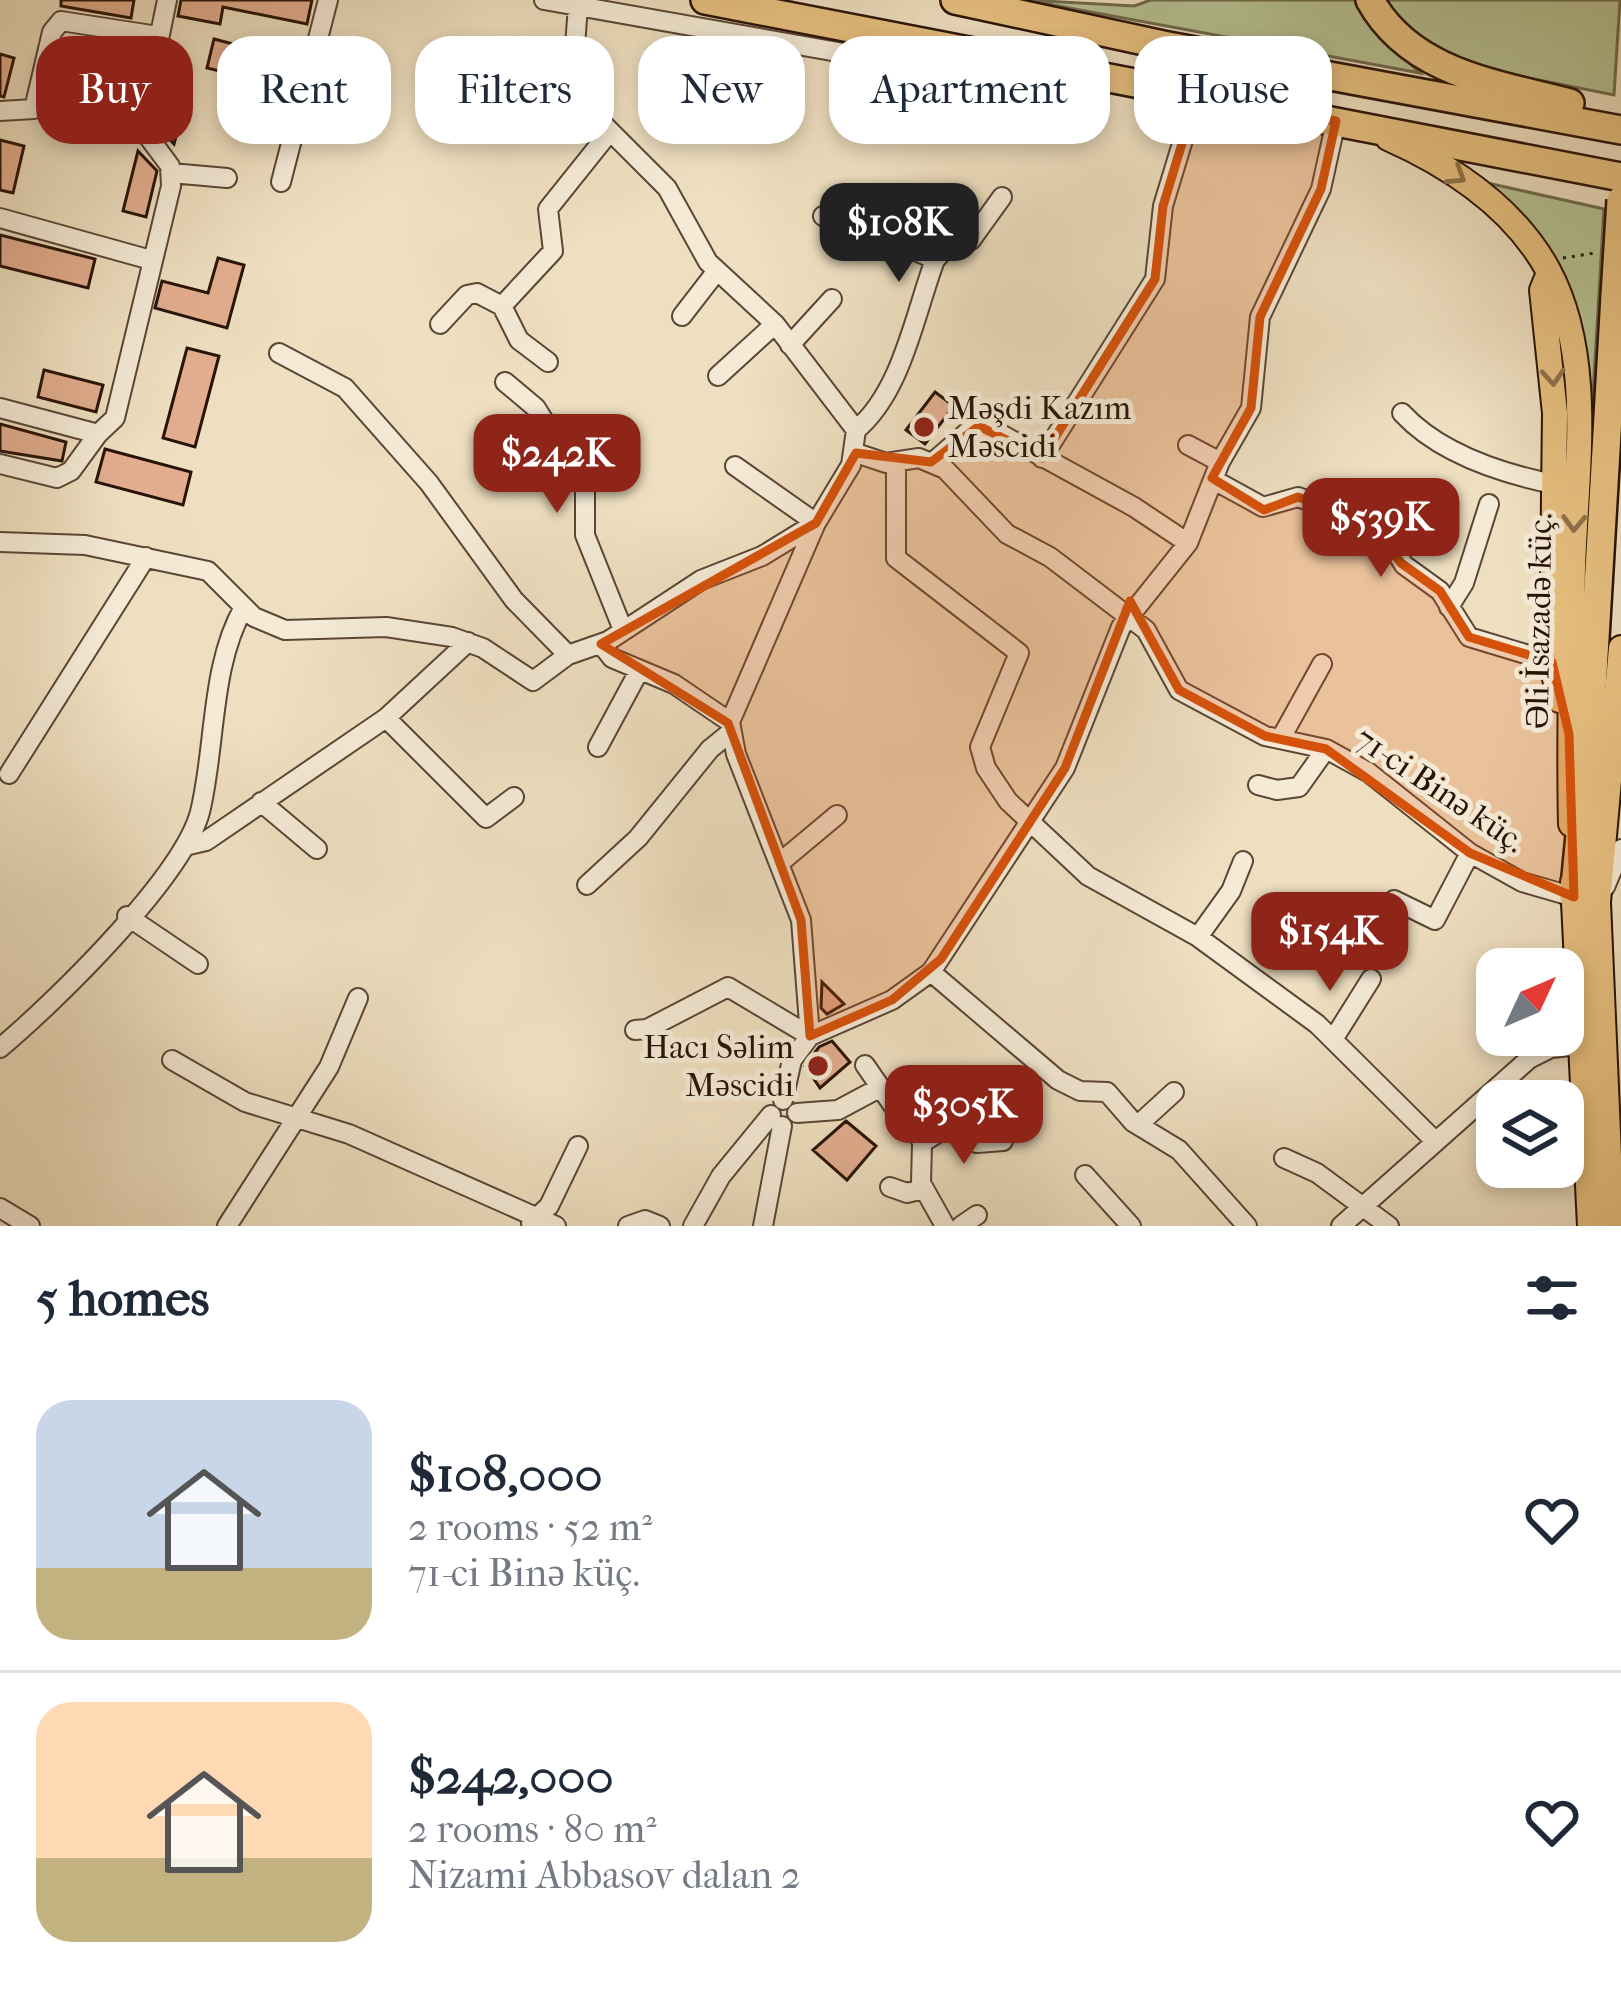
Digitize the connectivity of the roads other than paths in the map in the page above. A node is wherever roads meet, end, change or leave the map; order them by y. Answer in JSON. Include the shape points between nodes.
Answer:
{"nodes":[{"id":1,"x":167,"y":0,"type":"edge"},
{"id":2,"x":328,"y":0,"type":"edge"},
{"id":3,"x":544,"y":0,"type":"edge"},
{"id":4,"x":705,"y":0,"type":"edge"},
{"id":5,"x":955,"y":0,"type":"edge"},
{"id":6,"x":995,"y":0,"type":"edge"},
{"id":7,"x":1370,"y":0,"type":"edge"},
{"id":8,"x":578,"y":6,"type":"junction"},
{"id":9,"x":1062,"y":22,"type":"junction"},
{"id":10,"x":51,"y":36,"type":"edge"},
{"id":11,"x":158,"y":36,"type":"joint"},
{"id":12,"x":573,"y":36,"type":"edge"},
{"id":13,"x":1134,"y":83,"type":"edge"},
{"id":14,"x":1134,"y":86,"type":"edge"},
{"id":15,"x":36,"y":105,"type":"edge"},
{"id":16,"x":0,"y":111,"type":"edge"},
{"id":17,"x":1621,"y":116,"type":"edge"},
{"id":18,"x":1332,"y":120,"type":"edge"},
{"id":19,"x":1344,"y":122,"type":"junction"},
{"id":20,"x":1621,"y":130,"type":"edge"},
{"id":21,"x":614,"y":139,"type":"edge"},
{"id":22,"x":152,"y":144,"type":"edge"},
{"id":23,"x":600,"y":144,"type":"edge"},
{"id":24,"x":1182,"y":144,"type":"edge"},
{"id":25,"x":1524,"y":158,"type":"junction"},
{"id":26,"x":171,"y":173,"type":"junction"},
{"id":27,"x":1621,"y":177,"type":"edge"},
{"id":28,"x":227,"y":178,"type":"dead end"},
{"id":29,"x":281,"y":182,"type":"dead end"},
{"id":30,"x":1621,"y":187,"type":"edge"},
{"id":31,"x":1002,"y":197,"type":"dead end"},
{"id":32,"x":1621,"y":200,"type":"edge"},
{"id":33,"x":823,"y":216,"type":"dead end"},
{"id":34,"x":0,"y":218,"type":"edge"},
{"id":35,"x":152,"y":260,"type":"junction"},
{"id":36,"x":935,"y":260,"type":"junction"},
{"id":37,"x":1547,"y":269,"type":"junction"},
{"id":38,"x":716,"y":272,"type":"junction"},
{"id":39,"x":832,"y":299,"type":"dead end"},
{"id":40,"x":502,"y":306,"type":"junction"},
{"id":41,"x":682,"y":316,"type":"dead end"},
{"id":42,"x":440,"y":324,"type":"dead end"},
{"id":43,"x":775,"y":325,"type":"junction"},
{"id":44,"x":790,"y":345,"type":"junction"},
{"id":45,"x":279,"y":352,"type":"dead end"},
{"id":46,"x":548,"y":362,"type":"dead end"},
{"id":47,"x":718,"y":376,"type":"dead end"},
{"id":48,"x":505,"y":382,"type":"dead end"},
{"id":49,"x":0,"y":408,"type":"edge"},
{"id":50,"x":1402,"y":413,"type":"dead end"},
{"id":51,"x":856,"y":430,"type":"junction"},
{"id":52,"x":98,"y":434,"type":"junction"},
{"id":53,"x":1188,"y":445,"type":"dead end"},
{"id":54,"x":856,"y":453,"type":"junction"},
{"id":55,"x":1042,"y":458,"type":"junction"},
{"id":56,"x":896,"y":462,"type":"junction"},
{"id":57,"x":933,"y":462,"type":"junction"},
{"id":58,"x":0,"y":464,"type":"edge"},
{"id":59,"x":735,"y":466,"type":"dead end"},
{"id":60,"x":1217,"y":471,"type":"junction"},
{"id":61,"x":1552,"y":484,"type":"junction"},
{"id":62,"x":1489,"y":504,"type":"dead end"},
{"id":63,"x":816,"y":524,"type":"junction"},
{"id":64,"x":0,"y":542,"type":"edge"},
{"id":65,"x":1188,"y":543,"type":"junction"},
{"id":66,"x":146,"y":557,"type":"junction"},
{"id":67,"x":244,"y":607,"type":"junction"},
{"id":68,"x":1449,"y":607,"type":"junction"},
{"id":69,"x":1128,"y":616,"type":"junction"},
{"id":70,"x":623,"y":630,"type":"junction"},
{"id":71,"x":468,"y":642,"type":"junction"},
{"id":72,"x":601,"y":644,"type":"junction"},
{"id":73,"x":1621,"y":648,"type":"edge"},
{"id":74,"x":568,"y":655,"type":"junction"},
{"id":75,"x":1552,"y":662,"type":"junction"},
{"id":76,"x":1322,"y":664,"type":"dead end"},
{"id":77,"x":639,"y":671,"type":"junction"},
{"id":78,"x":386,"y":718,"type":"junction"},
{"id":79,"x":730,"y":727,"type":"junction"},
{"id":80,"x":1569,"y":734,"type":"junction"},
{"id":81,"x":1281,"y":739,"type":"junction"},
{"id":82,"x":598,"y":748,"type":"dead end"},
{"id":83,"x":1326,"y":749,"type":"junction"},
{"id":84,"x":8,"y":774,"type":"dead end"},
{"id":85,"x":1258,"y":784,"type":"dead end"},
{"id":86,"x":514,"y":796,"type":"dead end"},
{"id":87,"x":1621,"y":800,"type":"edge"},
{"id":88,"x":261,"y":802,"type":"junction"},
{"id":89,"x":837,"y":815,"type":"dead end"},
{"id":90,"x":1030,"y":826,"type":"junction"},
{"id":91,"x":189,"y":845,"type":"junction"},
{"id":92,"x":316,"y":849,"type":"dead end"},
{"id":93,"x":1621,"y":849,"type":"edge"},
{"id":94,"x":1470,"y":853,"type":"junction"},
{"id":95,"x":782,"y":861,"type":"junction"},
{"id":96,"x":1243,"y":861,"type":"dead end"},
{"id":97,"x":586,"y":885,"type":"dead end"},
{"id":98,"x":1394,"y":900,"type":"dead end"},
{"id":99,"x":1586,"y":900,"type":"junction"},
{"id":100,"x":128,"y":916,"type":"junction"},
{"id":101,"x":1198,"y":938,"type":"junction"},
{"id":102,"x":1579,"y":948,"type":"edge"},
{"id":103,"x":198,"y":964,"type":"dead end"},
{"id":104,"x":931,"y":972,"type":"junction"},
{"id":105,"x":1371,"y":979,"type":"dead end"},
{"id":106,"x":358,"y":998,"type":"dead end"},
{"id":107,"x":1584,"y":1020,"type":"edge"},
{"id":108,"x":635,"y":1030,"type":"dead end"},
{"id":109,"x":810,"y":1036,"type":"junction"},
{"id":110,"x":1334,"y":1038,"type":"junction"},
{"id":111,"x":0,"y":1048,"type":"edge"},
{"id":112,"x":1601,"y":1048,"type":"edge"},
{"id":113,"x":172,"y":1060,"type":"dead end"},
{"id":114,"x":866,"y":1065,"type":"dead end"},
{"id":115,"x":880,"y":1087,"type":"junction"},
{"id":116,"x":1174,"y":1092,"type":"dead end"},
{"id":117,"x":894,"y":1107,"type":"dead end"},
{"id":118,"x":783,"y":1113,"type":"junction"},
{"id":119,"x":296,"y":1121,"type":"junction"},
{"id":120,"x":1138,"y":1125,"type":"junction"},
{"id":121,"x":1434,"y":1140,"type":"junction"},
{"id":122,"x":1003,"y":1141,"type":"dead end"},
{"id":123,"x":578,"y":1146,"type":"dead end"},
{"id":124,"x":1284,"y":1158,"type":"dead end"},
{"id":125,"x":1085,"y":1175,"type":"dead end"},
{"id":126,"x":890,"y":1187,"type":"dead end"},
{"id":127,"x":923,"y":1190,"type":"junction"},
{"id":128,"x":1364,"y":1205,"type":"junction"},
{"id":129,"x":0,"y":1208,"type":"edge"},
{"id":130,"x":532,"y":1222,"type":"edge"},
{"id":131,"x":30,"y":1226,"type":"edge"},
{"id":132,"x":227,"y":1226,"type":"edge"},
{"id":133,"x":556,"y":1226,"type":"edge"},
{"id":134,"x":628,"y":1226,"type":"edge"},
{"id":135,"x":660,"y":1226,"type":"edge"},
{"id":136,"x":692,"y":1226,"type":"edge"},
{"id":137,"x":763,"y":1226,"type":"edge"},
{"id":138,"x":945,"y":1226,"type":"edge"},
{"id":139,"x":1131,"y":1226,"type":"edge"},
{"id":140,"x":1247,"y":1226,"type":"edge"},
{"id":141,"x":1341,"y":1226,"type":"edge"},
{"id":142,"x":1389,"y":1226,"type":"edge"},
{"id":143,"x":1590,"y":1226,"type":"edge"},
{"id":144,"x":1612,"y":1226,"type":"edge"}],
"edges":[{"from":1,"to":11,"type":"street"},
{"from":2,"to":29,"type":"street"},
{"from":3,"to":8,"type":"street"},
{"from":4,"to":13,"type":"highway"},
{"from":5,"to":9,"type":"highway"},
{"from":6,"to":9,"type":"street"},
{"from":7,"to":17,"type":"highway","via":[[1390,30],[1455,72]]},
{"from":8,"to":12,"type":"street"},
{"from":8,"to":14,"type":"street","via":[[1024,85]]},
{"from":9,"to":20,"type":"highway"},
{"from":10,"to":11,"type":"street","via":[[61,21]]},
{"from":15,"to":16,"type":"street"},
{"from":18,"to":19,"type":"highway"},
{"from":19,"to":25,"type":"highway"},
{"from":19,"to":37,"type":"main road","name":"Əli İsazadə küç.","one_way":true,"via":[[1478,190]]},
{"from":19,"to":60,"type":"street","via":[[1260,317],[1251,408]]},
{"from":21,"to":38,"type":"street","via":[[667,188]]},
{"from":22,"to":26,"type":"street"},
{"from":23,"to":40,"type":"street","via":[[548,208],[553,251]]},
{"from":24,"to":55,"type":"street","via":[[1163,206],[1155,279]]},
{"from":25,"to":27,"type":"highway"},
{"from":25,"to":30,"type":"highway"},
{"from":26,"to":28,"type":"street"},
{"from":26,"to":35,"type":"street"},
{"from":31,"to":36,"type":"street","via":[[971,240]]},
{"from":32,"to":99,"type":"highway","bridge":true},
{"from":33,"to":36,"type":"street"},
{"from":34,"to":35,"type":"street"},
{"from":35,"to":52,"type":"street","via":[[115,418]]},
{"from":36,"to":51,"type":"street","via":[[897,365]]},
{"from":37,"to":61,"type":"main road","one_way":true},
{"from":37,"to":80,"type":"main road","name":"Əli İsazadə küç.","one_way":true,"via":[[1567,319],[1576,375]]},
{"from":38,"to":41,"type":"street"},
{"from":38,"to":43,"type":"street"},
{"from":39,"to":44,"type":"street"},
{"from":40,"to":42,"type":"street","via":[[467,295]]},
{"from":40,"to":46,"type":"street","via":[[519,340]]},
{"from":43,"to":44,"type":"street"},
{"from":43,"to":47,"type":"street"},
{"from":44,"to":51,"type":"street"},
{"from":45,"to":74,"type":"street","via":[[345,388],[429,483],[514,601]]},
{"from":48,"to":70,"type":"street","via":[[536,408],[585,486],[585,535]]},
{"from":49,"to":52,"type":"street"},
{"from":50,"to":61,"type":"street","via":[[1430,440]]},
{"from":51,"to":54,"type":"street"},
{"from":52,"to":58,"type":"street","via":[[57,478]]},
{"from":53,"to":60,"type":"street"},
{"from":54,"to":56,"type":"street"},
{"from":54,"to":63,"type":"street"},
{"from":55,"to":57,"type":"street","via":[[979,426]]},
{"from":55,"to":65,"type":"street"},
{"from":56,"to":57,"type":"street"},
{"from":56,"to":90,"type":"street","via":[[896,558],[1019,653],[980,746],[994,782]]},
{"from":57,"to":69,"type":"street","name":"71-ci Binə küç.","via":[[1007,534]]},
{"from":59,"to":63,"type":"street"},
{"from":60,"to":65,"type":"street"},
{"from":60,"to":68,"type":"street","via":[[1263,506],[1298,497],[1372,523]]},
{"from":61,"to":75,"type":"main road"},
{"from":62,"to":68,"type":"street"},
{"from":63,"to":70,"type":"street","via":[[701,580]]},
{"from":63,"to":79,"type":"street"},
{"from":64,"to":66,"type":"street"},
{"from":65,"to":69,"type":"street"},
{"from":66,"to":67,"type":"street","via":[[218,576]]},
{"from":66,"to":84,"type":"street"},
{"from":67,"to":71,"type":"street","via":[[284,630],[386,627]]},
{"from":67,"to":91,"type":"street","via":[[227,648]]},
{"from":68,"to":75,"type":"street","via":[[1469,637]]},
{"from":69,"to":81,"type":"street","name":"71-ci Binə küç.","via":[[1154,638],[1179,690]]},
{"from":69,"to":90,"type":"street","via":[[1076,745]]},
{"from":70,"to":72,"type":"street"},
{"from":71,"to":74,"type":"street","via":[[533,681]]},
{"from":71,"to":78,"type":"street"},
{"from":72,"to":74,"type":"street"},
{"from":72,"to":77,"type":"street"},
{"from":73,"to":99,"type":"main road"},
{"from":75,"to":80,"type":"main road"},
{"from":76,"to":81,"type":"street"},
{"from":77,"to":79,"type":"street","via":[[674,684]]},
{"from":77,"to":82,"type":"street"},
{"from":78,"to":86,"type":"street","via":[[486,818]]},
{"from":78,"to":88,"type":"street"},
{"from":79,"to":95,"type":"street"},
{"from":79,"to":97,"type":"street","via":[[638,838]]},
{"from":80,"to":99,"type":"main road","name":"Əli İsazadə küç."},
{"from":81,"to":83,"type":"street","name":"71-ci Binə küç."},
{"from":83,"to":85,"type":"street","via":[[1299,787]]},
{"from":83,"to":94,"type":"street","name":"71-ci Binə küç."},
{"from":87,"to":99,"type":"main road"},
{"from":88,"to":91,"type":"street"},
{"from":88,"to":92,"type":"street"},
{"from":89,"to":95,"type":"street"},
{"from":90,"to":101,"type":"street","via":[[1088,876]]},
{"from":90,"to":104,"type":"street"},
{"from":91,"to":100,"type":"street"},
{"from":93,"to":99,"type":"street"},
{"from":94,"to":98,"type":"street","via":[[1435,920]]},
{"from":94,"to":99,"type":"street","name":"71-ci Binə küç.","via":[[1534,887]]},
{"from":95,"to":109,"type":"street","via":[[801,920]]},
{"from":96,"to":101,"type":"street"},
{"from":99,"to":102,"type":"main road","name":"Əli İsazadə küç."},
{"from":99,"to":112,"type":"main road","name":"Əli İsazadə küç."},
{"from":100,"to":103,"type":"street"},
{"from":100,"to":111,"type":"street"},
{"from":101,"to":110,"type":"street"},
{"from":104,"to":109,"type":"street","via":[[892,1000]]},
{"from":104,"to":120,"type":"street","via":[[1049,1073],[1080,1091],[1107,1092]]},
{"from":105,"to":110,"type":"street"},
{"from":106,"to":119,"type":"street"},
{"from":107,"to":112,"type":"main road","name":"Əli İsazadə küç."},
{"from":108,"to":109,"type":"street","via":[[728,987]]},
{"from":109,"to":118,"type":"street","via":[[792,1060]]},
{"from":110,"to":121,"type":"street"},
{"from":112,"to":121,"type":"street","via":[[1551,1048],[1528,1059]]},
{"from":112,"to":143,"type":"main road","name":"Əli İsazadə küç."},
{"from":112,"to":144,"type":"main road","name":"Əli İsazadə küç."},
{"from":113,"to":119,"type":"street"},
{"from":114,"to":115,"type":"street"},
{"from":115,"to":117,"type":"street"},
{"from":115,"to":118,"type":"street","via":[[838,1110]]},
{"from":116,"to":120,"type":"street"},
{"from":118,"to":136,"type":"street","via":[[729,1165]]},
{"from":118,"to":137,"type":"street"},
{"from":119,"to":130,"type":"street","via":[[349,1134]]},
{"from":119,"to":132,"type":"street"},
{"from":120,"to":140,"type":"street","via":[[1179,1150]]},
{"from":121,"to":128,"type":"street"},
{"from":122,"to":127,"type":"street","via":[[977,1143],[949,1126],[918,1134]]},
{"from":123,"to":130,"type":"street","via":[[553,1199]]},
{"from":124,"to":128,"type":"street"},
{"from":125,"to":139,"type":"street"},
{"from":126,"to":127,"type":"street"},
{"from":127,"to":138,"type":"street"},
{"from":128,"to":141,"type":"street"},
{"from":128,"to":142,"type":"street"},
{"from":129,"to":131,"type":"street"},
{"from":130,"to":133,"type":"street"},
{"from":134,"to":135,"type":"street"}]}
